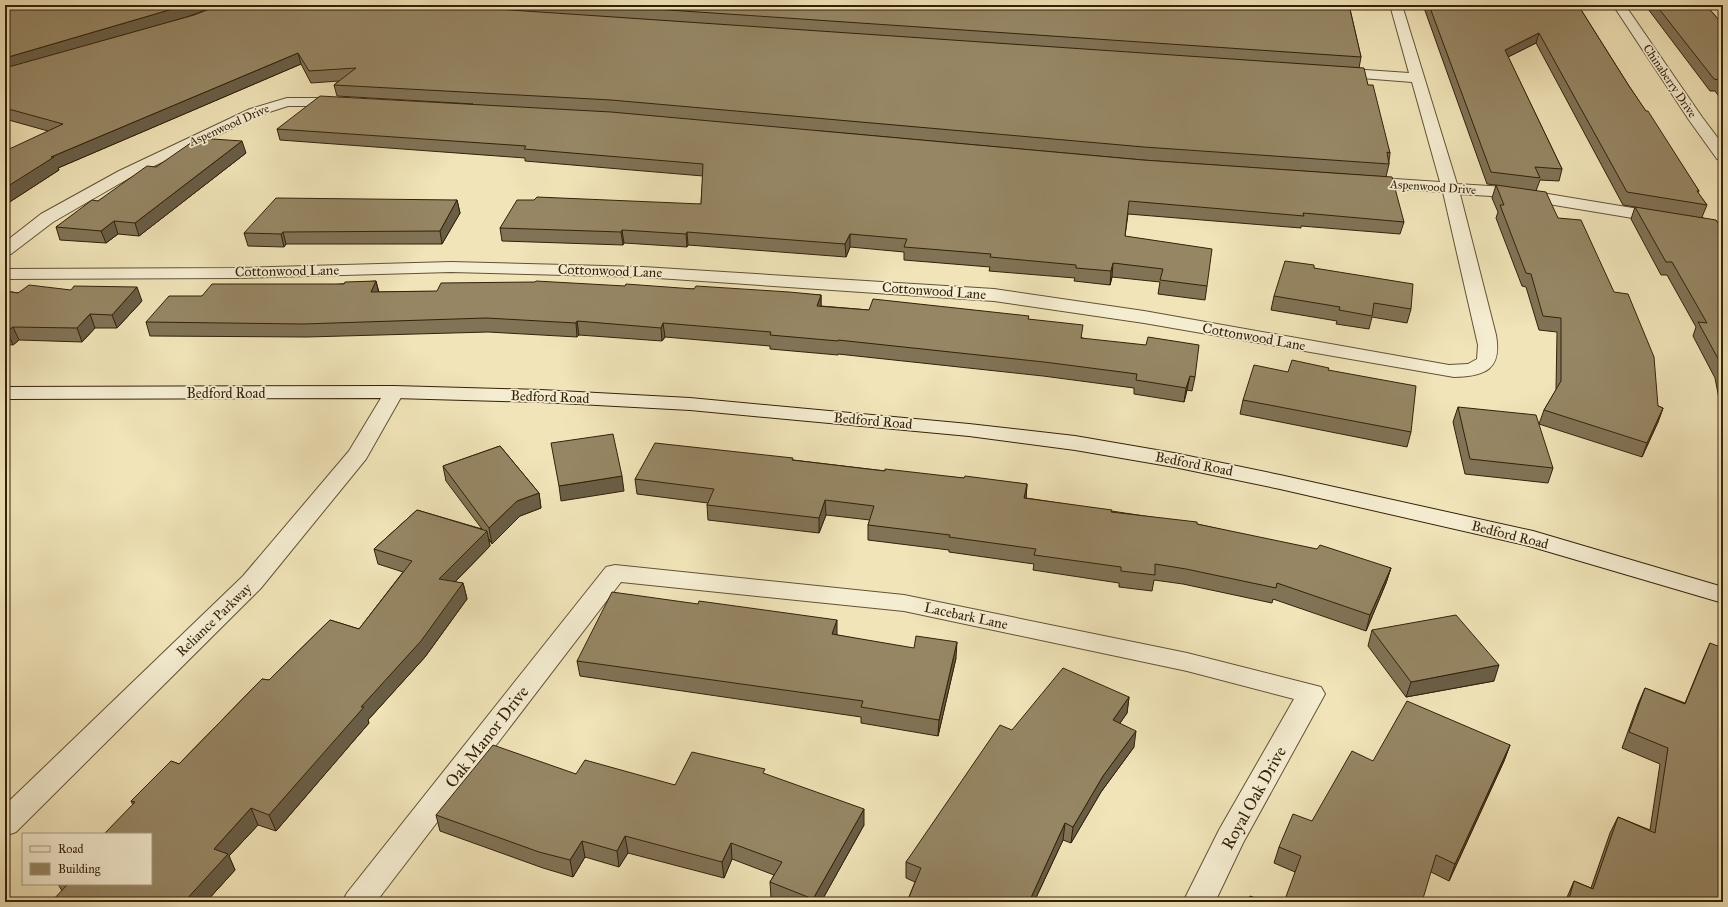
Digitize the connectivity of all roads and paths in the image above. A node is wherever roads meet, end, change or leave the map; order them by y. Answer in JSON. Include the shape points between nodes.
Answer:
{"nodes":[{"id":1,"x":1396,"y":5,"type":"edge"},
{"id":2,"x":1619,"y":5,"type":"edge"},
{"id":3,"x":1322,"y":71,"type":"edge"},
{"id":4,"x":1416,"y":78,"type":"junction"},
{"id":5,"x":355,"y":103,"type":"edge"},
{"id":6,"x":1723,"y":156,"type":"edge"},
{"id":7,"x":1347,"y":180,"type":"edge"},
{"id":8,"x":1450,"y":188,"type":"junction"},
{"id":9,"x":1723,"y":228,"type":"edge"},
{"id":10,"x":5,"y":250,"type":"edge"},
{"id":11,"x":5,"y":274,"type":"edge"},
{"id":12,"x":394,"y":392,"type":"junction"},
{"id":13,"x":5,"y":393,"type":"edge"},
{"id":14,"x":615,"y":573,"type":"joint"},
{"id":15,"x":1723,"y":595,"type":"edge"},
{"id":16,"x":1311,"y":694,"type":"joint"},
{"id":17,"x":5,"y":824,"type":"edge"},
{"id":18,"x":358,"y":902,"type":"edge"},
{"id":19,"x":1199,"y":902,"type":"edge"}],
"edges":[{"from":1,"to":4,"type":"street","name":"Cottonwood Lane"},
{"from":2,"to":6,"type":"street","name":"Chinaberry Drive"},
{"from":3,"to":4,"type":"street"},
{"from":4,"to":8,"type":"street","name":"Cottonwood Lane"},
{"from":5,"to":10,"type":"street","name":"Aspenwood Drive","via":[[287,102],[255,112],[126,174],[47,218]]},
{"from":7,"to":8,"type":"street","name":"Aspenwood Drive"},
{"from":8,"to":9,"type":"street","name":"Aspenwood Drive","via":[[1529,195]]},
{"from":8,"to":11,"type":"street","name":"Cottonwood Lane","via":[[1486,335],[1488,355],[1483,364],[1466,371],[1449,371],[1144,317],[994,295],[683,274],[451,267],[238,273]]},
{"from":12,"to":13,"type":"street","name":"Bedford Road"},
{"from":12,"to":15,"type":"street","name":"Bedford Road","via":[[690,404],[969,430],[1075,443],[1174,460],[1533,539]]},
{"from":12,"to":17,"type":"street","name":"Reliance Parkway","via":[[358,454],[252,582]]},
{"from":14,"to":16,"type":"street","name":"Lacebark Lane","via":[[904,603],[1187,662]]},
{"from":14,"to":18,"type":"street","name":"Oak Manor Drive"},
{"from":16,"to":19,"type":"street","name":"Royal Oak Drive","via":[[1230,839]]}]}
